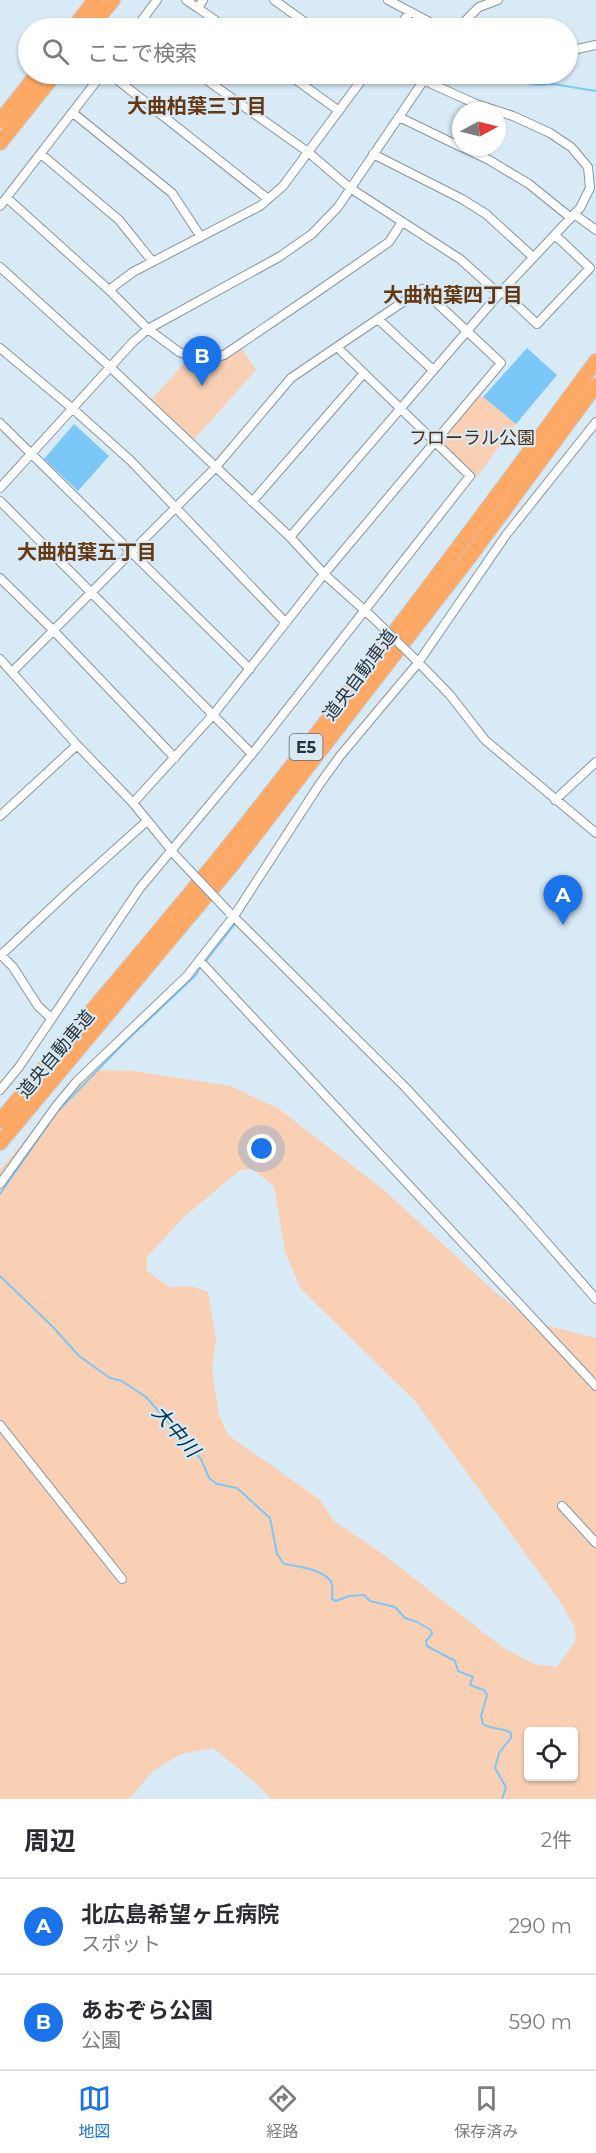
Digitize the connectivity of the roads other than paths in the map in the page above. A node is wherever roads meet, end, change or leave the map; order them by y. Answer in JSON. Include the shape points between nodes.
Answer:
{"nodes":[{"id":1,"x":95,"y":0,"type":"edge"},
{"id":2,"x":113,"y":0,"type":"edge"},
{"id":3,"x":158,"y":0,"type":"edge"},
{"id":4,"x":186,"y":0,"type":"edge"},
{"id":5,"x":204,"y":0,"type":"edge"},
{"id":6,"x":274,"y":0,"type":"edge"},
{"id":7,"x":388,"y":0,"type":"edge"},
{"id":8,"x":498,"y":0,"type":"edge"},
{"id":9,"x":198,"y":8,"type":"junction"},
{"id":10,"x":410,"y":12,"type":"junction"},
{"id":11,"x":81,"y":18,"type":"edge"},
{"id":12,"x":98,"y":18,"type":"edge"},
{"id":13,"x":144,"y":18,"type":"edge"},
{"id":14,"x":212,"y":18,"type":"edge"},
{"id":15,"x":300,"y":18,"type":"edge"},
{"id":16,"x":406,"y":18,"type":"edge"},
{"id":17,"x":422,"y":18,"type":"edge"},
{"id":18,"x":468,"y":18,"type":"edge"},
{"id":19,"x":596,"y":45,"type":"edge"},
{"id":20,"x":578,"y":49,"type":"edge"},
{"id":21,"x":29,"y":84,"type":"edge"},
{"id":22,"x":47,"y":84,"type":"edge"},
{"id":23,"x":95,"y":84,"type":"edge"},
{"id":24,"x":123,"y":84,"type":"edge"},
{"id":25,"x":212,"y":84,"type":"edge"},
{"id":26,"x":302,"y":84,"type":"edge"},
{"id":27,"x":359,"y":84,"type":"edge"},
{"id":28,"x":420,"y":84,"type":"edge"},
{"id":29,"x":438,"y":84,"type":"edge"},
{"id":30,"x":339,"y":111,"type":"junction"},
{"id":31,"x":73,"y":113,"type":"junction"},
{"id":32,"x":399,"y":117,"type":"junction"},
{"id":33,"x":0,"y":121,"type":"edge"},
{"id":34,"x":0,"y":143,"type":"edge"},
{"id":35,"x":452,"y":143,"type":"edge"},
{"id":36,"x":308,"y":152,"type":"junction"},
{"id":37,"x":41,"y":154,"type":"junction"},
{"id":38,"x":373,"y":154,"type":"junction"},
{"id":39,"x":480,"y":156,"type":"edge"},
{"id":40,"x":350,"y":188,"type":"junction"},
{"id":41,"x":6,"y":198,"type":"junction"},
{"id":42,"x":268,"y":199,"type":"junction"},
{"id":43,"x":0,"y":206,"type":"edge"},
{"id":44,"x":572,"y":216,"type":"junction"},
{"id":45,"x":402,"y":222,"type":"junction"},
{"id":46,"x":596,"y":230,"type":"edge"},
{"id":47,"x":555,"y":235,"type":"junction"},
{"id":48,"x":201,"y":237,"type":"junction"},
{"id":49,"x":534,"y":257,"type":"junction"},
{"id":50,"x":152,"y":261,"type":"junction"},
{"id":51,"x":0,"y":267,"type":"edge"},
{"id":52,"x":109,"y":290,"type":"junction"},
{"id":53,"x":500,"y":292,"type":"junction"},
{"id":54,"x":378,"y":319,"type":"junction"},
{"id":55,"x":148,"y":329,"type":"junction"},
{"id":56,"x":467,"y":331,"type":"junction"},
{"id":57,"x":337,"y":347,"type":"junction"},
{"id":58,"x":0,"y":348,"type":"edge"},
{"id":59,"x":596,"y":361,"type":"edge"},
{"id":60,"x":110,"y":367,"type":"junction"},
{"id":61,"x":433,"y":370,"type":"junction"},
{"id":62,"x":364,"y":374,"type":"junction"},
{"id":63,"x":596,"y":385,"type":"edge"},
{"id":64,"x":400,"y":408,"type":"junction"},
{"id":65,"x":73,"y":409,"type":"junction"},
{"id":66,"x":596,"y":422,"type":"edge"},
{"id":67,"x":0,"y":423,"type":"edge"},
{"id":68,"x":435,"y":441,"type":"junction"},
{"id":69,"x":31,"y":455,"type":"junction"},
{"id":70,"x":215,"y":468,"type":"junction"},
{"id":71,"x":0,"y":488,"type":"edge"},
{"id":72,"x":0,"y":501,"type":"edge"},
{"id":73,"x":252,"y":502,"type":"junction"},
{"id":74,"x":176,"y":508,"type":"junction"},
{"id":75,"x":290,"y":537,"type":"junction"},
{"id":76,"x":132,"y":553,"type":"junction"},
{"id":77,"x":324,"y":574,"type":"junction"},
{"id":78,"x":0,"y":578,"type":"edge"},
{"id":79,"x":93,"y":592,"type":"junction"},
{"id":80,"x":364,"y":610,"type":"junction"},
{"id":81,"x":286,"y":623,"type":"junction"},
{"id":82,"x":54,"y":631,"type":"junction"},
{"id":83,"x":0,"y":659,"type":"edge"},
{"id":84,"x":416,"y":661,"type":"junction"},
{"id":85,"x":250,"y":669,"type":"junction"},
{"id":86,"x":12,"y":672,"type":"junction"},
{"id":87,"x":213,"y":715,"type":"junction"},
{"id":88,"x":77,"y":745,"type":"junction"},
{"id":89,"x":252,"y":754,"type":"junction"},
{"id":90,"x":175,"y":758,"type":"junction"},
{"id":91,"x":596,"y":762,"type":"edge"},
{"id":92,"x":555,"y":800,"type":"junction"},
{"id":93,"x":133,"y":803,"type":"junction"},
{"id":94,"x":0,"y":816,"type":"edge"},
{"id":95,"x":147,"y":822,"type":"junction"},
{"id":96,"x":596,"y":833,"type":"edge"},
{"id":97,"x":172,"y":852,"type":"junction"},
{"id":98,"x":232,"y":914,"type":"junction"},
{"id":99,"x":1,"y":954,"type":"edge"},
{"id":100,"x":200,"y":961,"type":"junction"},
{"id":101,"x":51,"y":1018,"type":"junction"},
{"id":102,"x":0,"y":1090,"type":"edge"},
{"id":103,"x":0,"y":1121,"type":"edge"},
{"id":104,"x":0,"y":1143,"type":"edge"},
{"id":105,"x":0,"y":1184,"type":"edge"},
{"id":106,"x":596,"y":1299,"type":"edge"},
{"id":107,"x":596,"y":1386,"type":"edge"},
{"id":108,"x":0,"y":1425,"type":"edge"},
{"id":109,"x":562,"y":1506,"type":"dead end"},
{"id":110,"x":596,"y":1543,"type":"edge"},
{"id":111,"x":122,"y":1579,"type":"dead end"}],
"edges":[{"from":1,"to":11,"type":"highway"},
{"from":2,"to":12,"type":"highway"},
{"from":3,"to":13,"type":"street"},
{"from":4,"to":9,"type":"street"},
{"from":5,"to":9,"type":"street"},
{"from":6,"to":15,"type":"street"},
{"from":7,"to":10,"type":"street"},
{"from":8,"to":18,"type":"street","via":[[479,7]]},
{"from":9,"to":14,"type":"street"},
{"from":10,"to":16,"type":"street"},
{"from":10,"to":17,"type":"street"},
{"from":19,"to":20,"type":"street"},
{"from":21,"to":33,"type":"highway"},
{"from":22,"to":34,"type":"highway"},
{"from":23,"to":31,"type":"street"},
{"from":24,"to":42,"type":"street"},
{"from":25,"to":36,"type":"street"},
{"from":26,"to":30,"type":"street"},
{"from":27,"to":30,"type":"street"},
{"from":28,"to":32,"type":"street"},
{"from":29,"to":44,"type":"street","via":[[476,104],[550,133],[571,147],[588,167],[590,188]]},
{"from":30,"to":36,"type":"street"},
{"from":31,"to":37,"type":"street"},
{"from":31,"to":48,"type":"street","via":[[172,193]]},
{"from":32,"to":35,"type":"street"},
{"from":32,"to":38,"type":"street"},
{"from":36,"to":40,"type":"street"},
{"from":36,"to":42,"type":"street"},
{"from":37,"to":41,"type":"street"},
{"from":37,"to":50,"type":"street","via":[[119,220]]},
{"from":38,"to":40,"type":"street"},
{"from":38,"to":49,"type":"street","via":[[486,214]]},
{"from":39,"to":44,"type":"street","via":[[529,184]]},
{"from":40,"to":45,"type":"street"},
{"from":40,"to":55,"type":"street","via":[[312,234],[279,257]]},
{"from":41,"to":43,"type":"street"},
{"from":41,"to":52,"type":"street"},
{"from":42,"to":48,"type":"street"},
{"from":44,"to":46,"type":"street"},
{"from":44,"to":47,"type":"street"},
{"from":45,"to":53,"type":"street","via":[[460,259]]},
{"from":45,"to":55,"type":"street","via":[[389,242],[224,355],[202,360],[178,352]]},
{"from":47,"to":49,"type":"street"},
{"from":47,"to":53,"type":"street","via":[[590,268],[537,324]]},
{"from":48,"to":50,"type":"street"},
{"from":49,"to":53,"type":"street"},
{"from":50,"to":52,"type":"street"},
{"from":51,"to":60,"type":"street"},
{"from":52,"to":55,"type":"street"},
{"from":53,"to":56,"type":"street"},
{"from":54,"to":56,"type":"street","via":[[422,289]]},
{"from":54,"to":57,"type":"street"},
{"from":54,"to":61,"type":"street"},
{"from":55,"to":60,"type":"street"},
{"from":56,"to":61,"type":"street"},
{"from":56,"to":68,"type":"street","via":[[501,363]]},
{"from":57,"to":62,"type":"street"},
{"from":57,"to":70,"type":"street","via":[[291,378]]},
{"from":58,"to":65,"type":"street"},
{"from":59,"to":103,"type":"highway","name":"道央自動車道","number":"E5","via":[[263,802]]},
{"from":60,"to":65,"type":"street"},
{"from":60,"to":70,"type":"street"},
{"from":61,"to":64,"type":"street"},
{"from":62,"to":64,"type":"street"},
{"from":62,"to":73,"type":"street"},
{"from":63,"to":104,"type":"highway","name":"道央自動車道","number":"E5","via":[[471,555],[239,856]]},
{"from":64,"to":68,"type":"street"},
{"from":64,"to":75,"type":"street"},
{"from":65,"to":69,"type":"street"},
{"from":65,"to":74,"type":"street"},
{"from":66,"to":84,"type":"street","via":[[506,535]]},
{"from":67,"to":69,"type":"street"},
{"from":68,"to":77,"type":"street"},
{"from":68,"to":80,"type":"street","via":[[470,476]]},
{"from":69,"to":71,"type":"street"},
{"from":69,"to":76,"type":"street"},
{"from":70,"to":73,"type":"street"},
{"from":70,"to":74,"type":"street"},
{"from":72,"to":79,"type":"street"},
{"from":73,"to":75,"type":"street"},
{"from":74,"to":76,"type":"street"},
{"from":74,"to":81,"type":"street"},
{"from":75,"to":77,"type":"street"},
{"from":76,"to":79,"type":"street"},
{"from":76,"to":85,"type":"street"},
{"from":77,"to":80,"type":"street"},
{"from":77,"to":81,"type":"street"},
{"from":78,"to":82,"type":"street"},
{"from":79,"to":82,"type":"street"},
{"from":79,"to":87,"type":"street"},
{"from":80,"to":84,"type":"street","bridge":true},
{"from":80,"to":89,"type":"street"},
{"from":81,"to":85,"type":"street"},
{"from":82,"to":86,"type":"street"},
{"from":82,"to":90,"type":"street"},
{"from":83,"to":86,"type":"street"},
{"from":84,"to":92,"type":"street","via":[[450,695],[485,740]]},
{"from":84,"to":98,"type":"street","via":[[340,756]]},
{"from":85,"to":87,"type":"street"},
{"from":86,"to":88,"type":"street"},
{"from":87,"to":89,"type":"street"},
{"from":87,"to":90,"type":"street"},
{"from":88,"to":93,"type":"street"},
{"from":88,"to":94,"type":"street"},
{"from":89,"to":97,"type":"street"},
{"from":90,"to":93,"type":"street"},
{"from":91,"to":92,"type":"street"},
{"from":92,"to":96,"type":"street"},
{"from":93,"to":95,"type":"street"},
{"from":95,"to":97,"type":"street"},
{"from":95,"to":99,"type":"street"},
{"from":97,"to":98,"type":"street","bridge":true},
{"from":97,"to":101,"type":"street","via":[[140,888]]},
{"from":98,"to":100,"type":"street"},
{"from":98,"to":106,"type":"street","via":[[406,1088]]},
{"from":99,"to":101,"type":"street"},
{"from":100,"to":105,"type":"street","via":[[77,1082]]},
{"from":100,"to":107,"type":"street"},
{"from":101,"to":102,"type":"street"},
{"from":108,"to":111,"type":"street"},
{"from":109,"to":110,"type":"street"}]}
